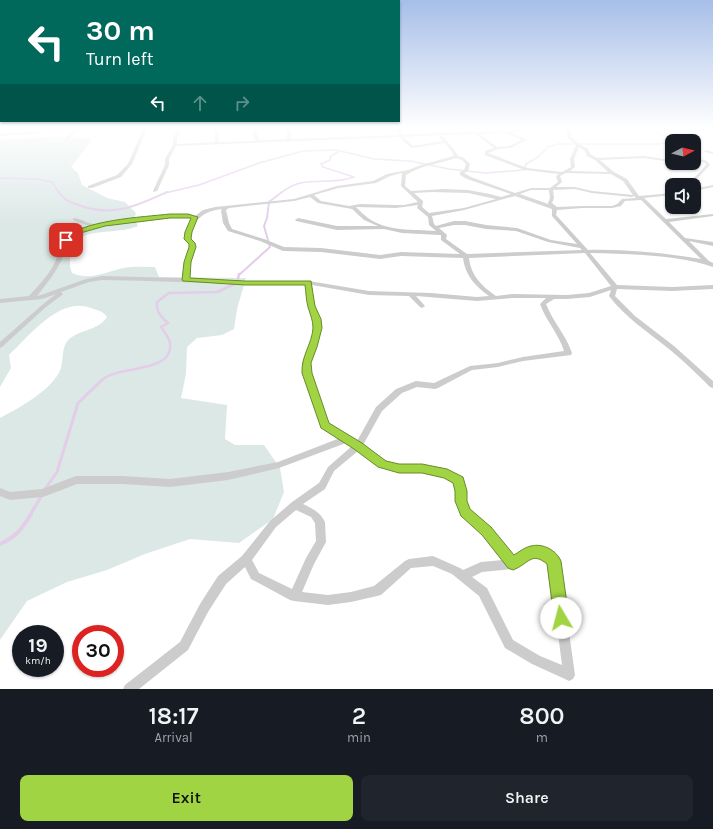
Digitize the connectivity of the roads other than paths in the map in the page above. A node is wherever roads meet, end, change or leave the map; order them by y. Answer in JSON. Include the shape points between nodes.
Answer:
{"nodes":[{"id":1,"x":131,"y":161,"type":"edge"},
{"id":2,"x":167,"y":161,"type":"edge"},
{"id":3,"x":443,"y":161,"type":"edge"},
{"id":4,"x":465,"y":161,"type":"edge"},
{"id":5,"x":506,"y":161,"type":"edge"},
{"id":6,"x":572,"y":161,"type":"edge"},
{"id":7,"x":598,"y":161,"type":"edge"},
{"id":8,"x":703,"y":161,"type":"edge"},
{"id":9,"x":408,"y":171,"type":"junction"},
{"id":10,"x":564,"y":173,"type":"junction"},
{"id":11,"x":612,"y":173,"type":"junction"},
{"id":12,"x":695,"y":178,"type":"edge"},
{"id":13,"x":713,"y":185,"type":"edge"},
{"id":14,"x":701,"y":186,"type":"edge"},
{"id":15,"x":90,"y":187,"type":"dead end"},
{"id":16,"x":551,"y":189,"type":"junction"},
{"id":17,"x":155,"y":191,"type":"dead end"},
{"id":18,"x":410,"y":192,"type":"junction"},
{"id":19,"x":311,"y":195,"type":"junction"},
{"id":20,"x":515,"y":195,"type":"junction"},
{"id":21,"x":665,"y":195,"type":"edge"},
{"id":22,"x":639,"y":197,"type":"junction"},
{"id":23,"x":501,"y":199,"type":"junction"},
{"id":24,"x":422,"y":202,"type":"junction"},
{"id":25,"x":349,"y":206,"type":"junction"},
{"id":26,"x":227,"y":207,"type":"junction"},
{"id":27,"x":555,"y":209,"type":"junction"},
{"id":28,"x":428,"y":215,"type":"junction"},
{"id":29,"x":713,"y":215,"type":"edge"},
{"id":30,"x":195,"y":217,"type":"junction"},
{"id":31,"x":75,"y":219,"type":"dead end"},
{"id":32,"x":298,"y":220,"type":"dead end"},
{"id":33,"x":665,"y":221,"type":"junction"},
{"id":34,"x":96,"y":226,"type":"junction"},
{"id":35,"x":386,"y":228,"type":"junction"},
{"id":36,"x":435,"y":228,"type":"junction"},
{"id":37,"x":444,"y":235,"type":"junction"},
{"id":38,"x":683,"y":239,"type":"junction"},
{"id":39,"x":713,"y":244,"type":"edge"},
{"id":40,"x":580,"y":246,"type":"junction"},
{"id":41,"x":586,"y":252,"type":"junction"},
{"id":42,"x":571,"y":253,"type":"junction"},
{"id":43,"x":466,"y":256,"type":"junction"},
{"id":44,"x":593,"y":261,"type":"junction"},
{"id":45,"x":707,"y":262,"type":"junction"},
{"id":46,"x":713,"y":265,"type":"edge"},
{"id":47,"x":185,"y":280,"type":"junction"},
{"id":48,"x":309,"y":283,"type":"junction"},
{"id":49,"x":73,"y":287,"type":"junction"},
{"id":50,"x":615,"y":287,"type":"junction"},
{"id":51,"x":713,"y":287,"type":"edge"},
{"id":52,"x":410,"y":294,"type":"junction"},
{"id":53,"x":494,"y":297,"type":"junction"},
{"id":54,"x":31,"y":298,"type":"junction"},
{"id":55,"x":550,"y":298,"type":"junction"},
{"id":56,"x":0,"y":301,"type":"edge"},
{"id":57,"x":422,"y":306,"type":"dead end"},
{"id":58,"x":0,"y":346,"type":"edge"},
{"id":59,"x":713,"y":385,"type":"edge"},
{"id":60,"x":347,"y":439,"type":"junction"},
{"id":61,"x":358,"y":446,"type":"junction"},
{"id":62,"x":0,"y":492,"type":"edge"},
{"id":63,"x":295,"y":505,"type":"junction"},
{"id":64,"x":246,"y":559,"type":"junction"},
{"id":65,"x":513,"y":564,"type":"junction"},
{"id":66,"x":462,"y":576,"type":"junction"},
{"id":67,"x":294,"y":596,"type":"junction"},
{"id":68,"x":129,"y":689,"type":"edge"}],
"edges":[{"from":1,"to":15,"type":"street","via":[[119,176]]},
{"from":2,"to":17,"type":"street"},
{"from":3,"to":9,"type":"street","via":[[417,166]]},
{"from":4,"to":20,"type":"street","via":[[468,164],[462,174]]},
{"from":5,"to":10,"type":"street","via":[[526,169]]},
{"from":6,"to":10,"type":"street","via":[[573,167]]},
{"from":7,"to":11,"type":"street"},
{"from":8,"to":12,"type":"street","via":[[708,165]]},
{"from":9,"to":18,"type":"street","via":[[404,174],[403,186]]},
{"from":9,"to":19,"type":"street","via":[[389,175],[374,182],[337,187]]},
{"from":10,"to":11,"type":"street"},
{"from":10,"to":16,"type":"street","via":[[558,176],[559,184]]},
{"from":11,"to":22,"type":"street","via":[[624,180]]},
{"from":13,"to":14,"type":"street"},
{"from":16,"to":20,"type":"street","via":[[531,189]]},
{"from":16,"to":22,"type":"street","via":[[575,188]]},
{"from":16,"to":27,"type":"street","via":[[550,203]]},
{"from":18,"to":23,"type":"street","via":[[473,192]]},
{"from":18,"to":24,"type":"street"},
{"from":19,"to":25,"type":"street","via":[[320,202]]},
{"from":19,"to":26,"type":"street","via":[[294,200]]},
{"from":20,"to":23,"type":"street"},
{"from":20,"to":27,"type":"street"},
{"from":21,"to":22,"type":"street"},
{"from":22,"to":27,"type":"street","via":[[624,200],[612,207]]},
{"from":22,"to":33,"type":"street"},
{"from":23,"to":28,"type":"street"},
{"from":24,"to":25,"type":"street","via":[[405,207]]},
{"from":24,"to":28,"type":"street","via":[[419,207]]},
{"from":25,"to":35,"type":"street","via":[[358,210],[366,219]]},
{"from":26,"to":30,"type":"street","via":[[207,210]]},
{"from":26,"to":43,"type":"street","via":[[223,210],[230,230],[283,249],[321,250],[380,257],[401,254]]},
{"from":27,"to":40,"type":"street","via":[[554,215]]},
{"from":28,"to":36,"type":"street"},
{"from":29,"to":33,"type":"street"},
{"from":30,"to":34,"type":"street","via":[[170,216]]},
{"from":30,"to":47,"type":"street","via":[[188,232],[188,239],[193,247]]},
{"from":31,"to":34,"type":"street"},
{"from":32,"to":35,"type":"street","via":[[337,228]]},
{"from":33,"to":38,"type":"street"},
{"from":34,"to":54,"type":"street","via":[[68,237],[48,279]]},
{"from":35,"to":37,"type":"street"},
{"from":36,"to":37,"type":"street"},
{"from":36,"to":40,"type":"street","via":[[465,223],[486,228],[517,230],[550,241]]},
{"from":37,"to":43,"type":"street","via":[[443,239]]},
{"from":38,"to":39,"type":"street"},
{"from":38,"to":45,"type":"street"},
{"from":40,"to":41,"type":"street"},
{"from":41,"to":42,"type":"street"},
{"from":41,"to":44,"type":"street"},
{"from":41,"to":45,"type":"street","via":[[673,256]]},
{"from":42,"to":43,"type":"street"},
{"from":42,"to":44,"type":"street"},
{"from":43,"to":53,"type":"street","via":[[466,264],[478,286]]},
{"from":44,"to":50,"type":"street"},
{"from":45,"to":46,"type":"street"},
{"from":47,"to":48,"type":"street"},
{"from":47,"to":49,"type":"street","via":[[102,278],[88,280]]},
{"from":48,"to":52,"type":"street","via":[[369,293]]},
{"from":48,"to":60,"type":"street","via":[[311,306],[317,328],[306,363],[307,373],[324,425]]},
{"from":49,"to":54,"type":"street"},
{"from":49,"to":58,"type":"street","via":[[44,306]]},
{"from":50,"to":51,"type":"street"},
{"from":50,"to":55,"type":"street","via":[[590,295]]},
{"from":50,"to":59,"type":"street","via":[[612,296],[622,308]]},
{"from":52,"to":53,"type":"street"},
{"from":52,"to":57,"type":"street"},
{"from":53,"to":55,"type":"street"},
{"from":54,"to":56,"type":"street"},
{"from":55,"to":61,"type":"street","via":[[543,304],[545,311],[566,344],[568,353],[470,368],[435,386],[416,384],[399,391],[378,409]]},
{"from":60,"to":61,"type":"street"},
{"from":60,"to":62,"type":"street","via":[[279,464],[228,476],[170,483],[76,480],[43,493],[10,496]]},
{"from":61,"to":63,"type":"street","via":[[331,469],[322,486]]},
{"from":61,"to":65,"type":"street","via":[[382,464],[447,474],[459,480],[461,501],[466,513],[486,531]]},
{"from":63,"to":64,"type":"street","via":[[273,524]]},
{"from":63,"to":67,"type":"street","via":[[314,514],[320,522],[322,542]]},
{"from":64,"to":67,"type":"street","via":[[255,576]]},
{"from":64,"to":68,"type":"street","via":[[222,580],[184,646]]},
{"from":65,"to":66,"type":"street","via":[[481,567]]},
{"from":65,"to":66,"type":"street","via":[[532,552],[543,552],[554,561],[569,674],[536,660],[508,644],[483,592]]},
{"from":66,"to":67,"type":"street","via":[[433,561],[409,564],[377,591],[328,600]]}]}
